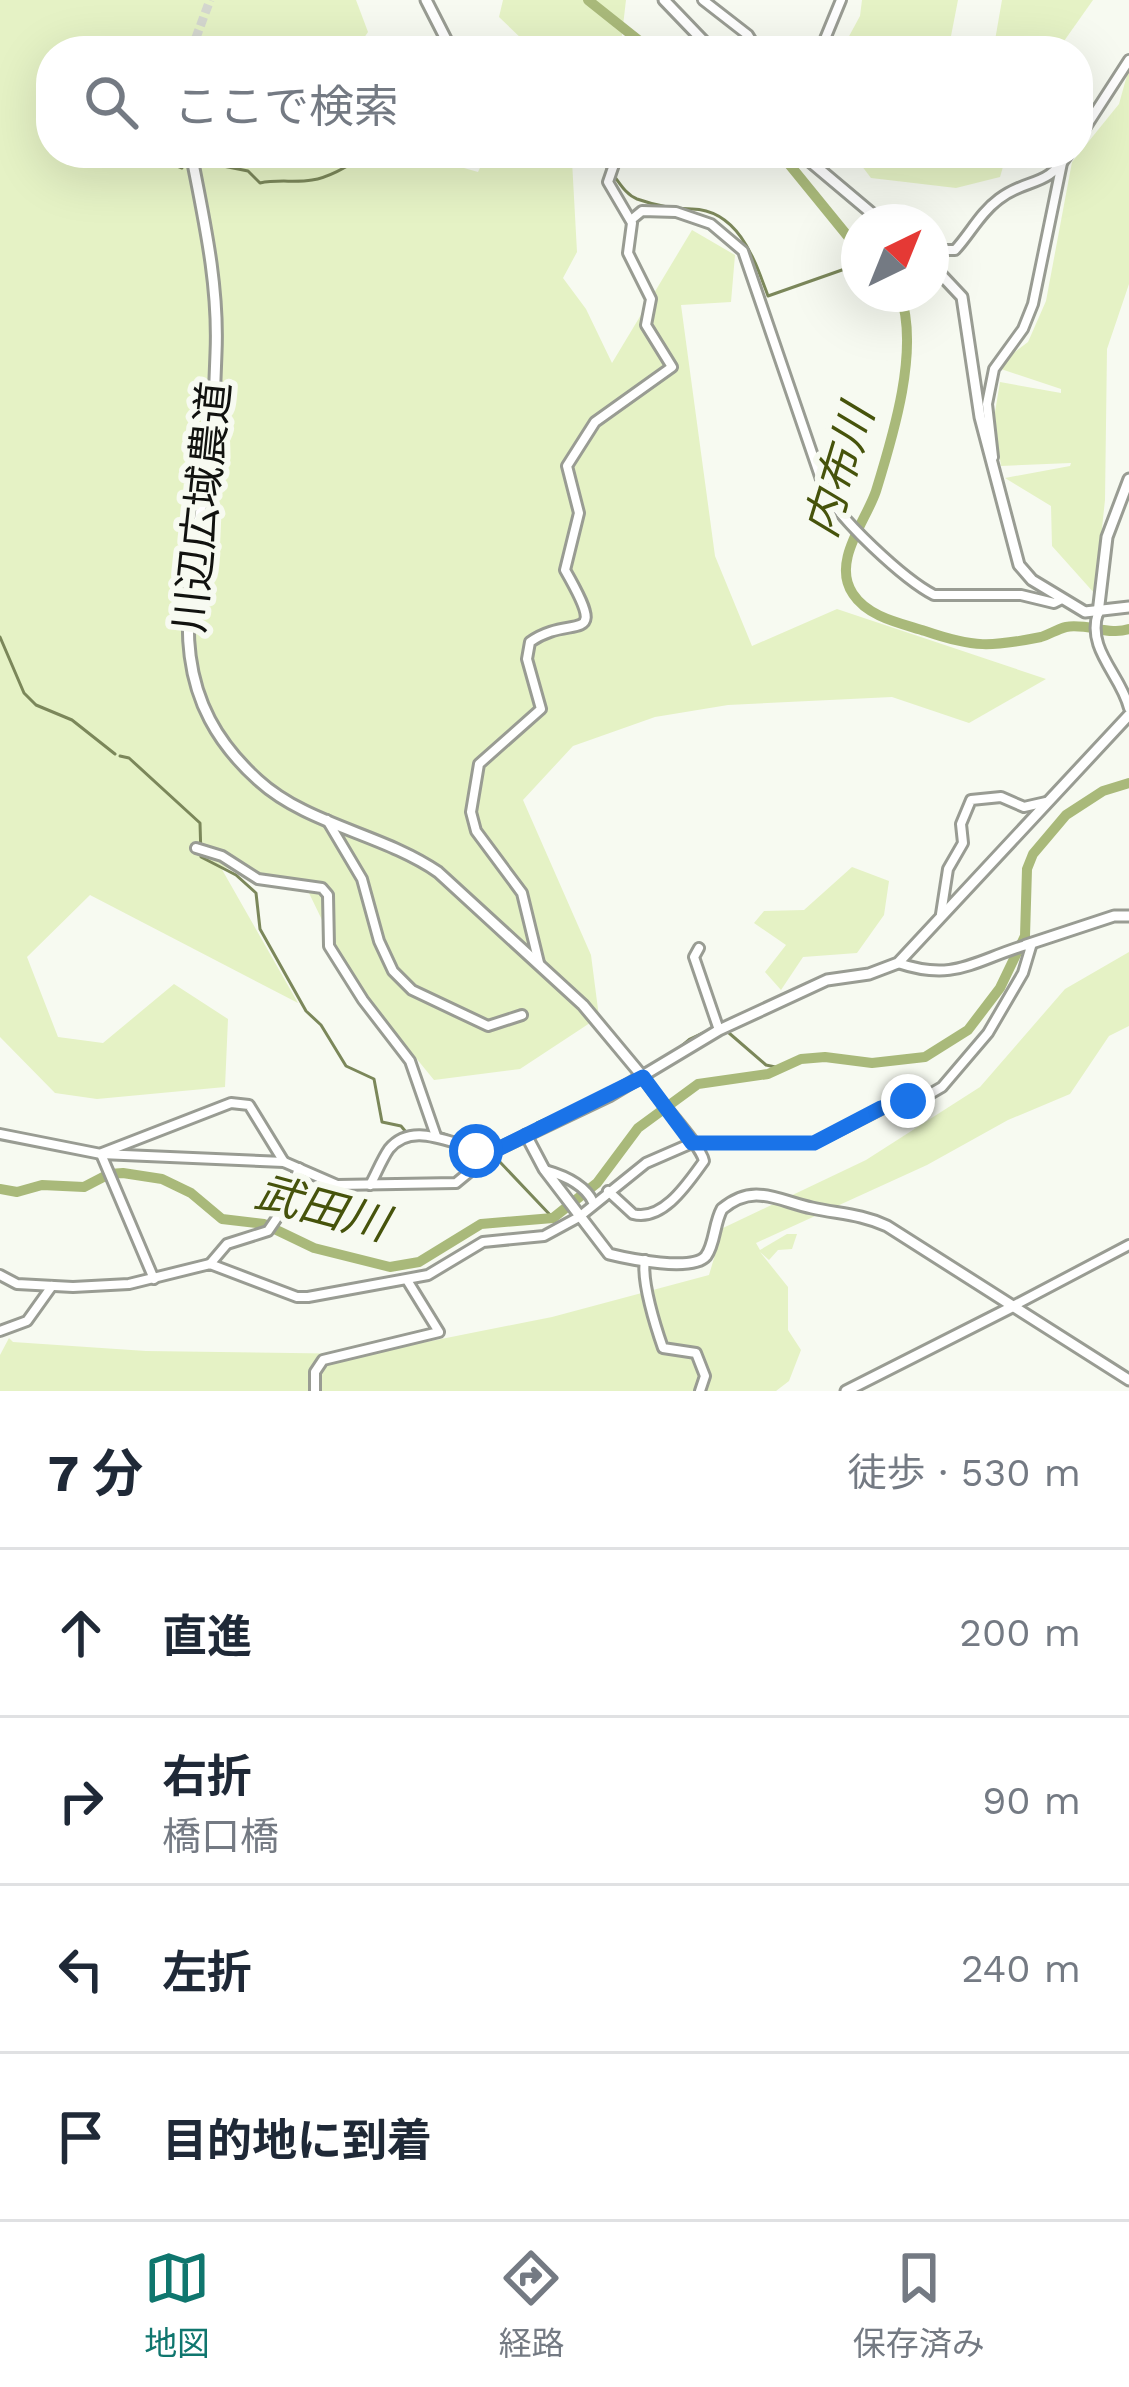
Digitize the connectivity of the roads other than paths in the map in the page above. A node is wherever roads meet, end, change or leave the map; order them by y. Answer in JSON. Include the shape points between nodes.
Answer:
{"nodes":[{"id":1,"x":426,"y":0,"type":"edge"},
{"id":2,"x":664,"y":0,"type":"edge"},
{"id":3,"x":703,"y":0,"type":"edge"},
{"id":4,"x":841,"y":0,"type":"edge"},
{"id":5,"x":444,"y":36,"type":"edge"},
{"id":6,"x":699,"y":36,"type":"edge"},
{"id":7,"x":749,"y":36,"type":"edge"},
{"id":8,"x":826,"y":36,"type":"edge"},
{"id":9,"x":1129,"y":60,"type":"edge"},
{"id":10,"x":1093,"y":116,"type":"edge"},
{"id":11,"x":194,"y":168,"type":"edge"},
{"id":12,"x":613,"y":168,"type":"edge"},
{"id":13,"x":818,"y":168,"type":"edge"},
{"id":14,"x":1058,"y":168,"type":"edge"},
{"id":15,"x":1061,"y":168,"type":"edge"},
{"id":16,"x":861,"y":204,"type":"edge"},
{"id":17,"x":631,"y":220,"type":"junction"},
{"id":18,"x":949,"y":250,"type":"edge"},
{"id":19,"x":949,"y":283,"type":"edge"},
{"id":20,"x":992,"y":460,"type":"junction"},
{"id":21,"x":1129,"y":479,"type":"edge"},
{"id":22,"x":1061,"y":598,"type":"junction"},
{"id":23,"x":1129,"y":608,"type":"edge"},
{"id":24,"x":1097,"y":617,"type":"junction"},
{"id":25,"x":1129,"y":712,"type":"edge"},
{"id":26,"x":1046,"y":802,"type":"junction"},
{"id":27,"x":326,"y":818,"type":"junction"},
{"id":28,"x":201,"y":849,"type":"dead end"},
{"id":29,"x":941,"y":915,"type":"junction"},
{"id":30,"x":1129,"y":916,"type":"edge"},
{"id":31,"x":1029,"y":944,"type":"junction"},
{"id":32,"x":699,"y":948,"type":"dead end"},
{"id":33,"x":898,"y":962,"type":"junction"},
{"id":34,"x":539,"y":964,"type":"junction"},
{"id":35,"x":522,"y":1015,"type":"dead end"},
{"id":36,"x":719,"y":1030,"type":"junction"},
{"id":37,"x":643,"y":1077,"type":"junction"},
{"id":38,"x":0,"y":1134,"type":"edge"},
{"id":39,"x":526,"y":1135,"type":"junction"},
{"id":40,"x":436,"y":1136,"type":"junction"},
{"id":41,"x":692,"y":1143,"type":"junction"},
{"id":42,"x":496,"y":1150,"type":"junction"},
{"id":43,"x":101,"y":1154,"type":"junction"},
{"id":44,"x":284,"y":1162,"type":"junction"},
{"id":45,"x":298,"y":1168,"type":"junction"},
{"id":46,"x":544,"y":1169,"type":"junction"},
{"id":47,"x":369,"y":1186,"type":"junction"},
{"id":48,"x":608,"y":1190,"type":"junction"},
{"id":49,"x":592,"y":1199,"type":"junction"},
{"id":50,"x":578,"y":1214,"type":"junction"},
{"id":51,"x":1129,"y":1245,"type":"edge"},
{"id":52,"x":645,"y":1260,"type":"junction"},
{"id":53,"x":210,"y":1264,"type":"junction"},
{"id":54,"x":0,"y":1275,"type":"edge"},
{"id":55,"x":154,"y":1279,"type":"junction"},
{"id":56,"x":407,"y":1280,"type":"junction"},
{"id":57,"x":52,"y":1284,"type":"junction"},
{"id":58,"x":1012,"y":1306,"type":"junction"},
{"id":59,"x":0,"y":1331,"type":"edge"},
{"id":60,"x":1129,"y":1380,"type":"edge"},
{"id":61,"x":314,"y":1391,"type":"edge"},
{"id":62,"x":700,"y":1391,"type":"edge"},
{"id":63,"x":846,"y":1391,"type":"edge"}],
"edges":[{"from":1,"to":5,"type":"street"},
{"from":2,"to":6,"type":"street"},
{"from":3,"to":7,"type":"street"},
{"from":4,"to":8,"type":"street"},
{"from":9,"to":10,"type":"street"},
{"from":11,"to":27,"type":"street","name":"川辺広域農道","via":[[217,318],[187,601],[189,664],[213,726],[240,762],[266,787]]},
{"from":12,"to":17,"type":"street","via":[[608,182]]},
{"from":13,"to":16,"type":"street"},
{"from":14,"to":18,"type":"street","via":[[996,201]]},
{"from":15,"to":20,"type":"street","via":[[1033,304],[994,369]]},
{"from":17,"to":22,"type":"street","via":[[642,211],[676,212],[711,224],[743,251],[824,488],[849,524],[934,595]]},
{"from":17,"to":34,"type":"street","via":[[628,253],[651,299],[646,326],[672,367],[596,422],[568,464],[579,513],[566,570],[586,621],[530,642],[542,709],[482,760],[472,787],[472,821],[522,893]]},
{"from":19,"to":20,"type":"street","via":[[962,297]]},
{"from":20,"to":22,"type":"street","via":[[1019,565]]},
{"from":21,"to":24,"type":"street","via":[[1107,537]]},
{"from":22,"to":24,"type":"street"},
{"from":23,"to":24,"type":"street"},
{"from":24,"to":25,"type":"street","via":[[1100,655]]},
{"from":25,"to":26,"type":"street"},
{"from":26,"to":29,"type":"street"},
{"from":26,"to":29,"type":"street","via":[[971,800]]},
{"from":27,"to":34,"type":"street","name":"川辺広域農道","via":[[424,862]]},
{"from":27,"to":35,"type":"street","via":[[356,865],[385,956],[402,982],[488,1026]]},
{"from":28,"to":40,"type":"street","via":[[258,879],[328,895],[329,946],[410,1061]]},
{"from":29,"to":33,"type":"street"},
{"from":30,"to":31,"type":"street"},
{"from":31,"to":33,"type":"street","via":[[952,973]]},
{"from":31,"to":41,"type":"street","via":[[1023,973],[988,1033],[930,1095],[881,1108],[814,1143]]},
{"from":32,"to":36,"type":"street","via":[[694,957]]},
{"from":33,"to":36,"type":"street","via":[[826,980]]},
{"from":34,"to":37,"type":"street","name":"川辺広域農道"},
{"from":36,"to":37,"type":"street"},
{"from":37,"to":39,"type":"street"},
{"from":37,"to":41,"type":"street"},
{"from":38,"to":43,"type":"street"},
{"from":39,"to":42,"type":"street"},
{"from":39,"to":46,"type":"street"},
{"from":40,"to":42,"type":"street"},
{"from":40,"to":47,"type":"street","via":[[403,1138]]},
{"from":41,"to":48,"type":"street"},
{"from":41,"to":48,"type":"street","via":[[704,1161],[659,1213],[637,1216]]},
{"from":42,"to":47,"type":"street","via":[[456,1183]]},
{"from":43,"to":44,"type":"street"},
{"from":43,"to":44,"type":"street","via":[[231,1103],[248,1105]]},
{"from":43,"to":55,"type":"street"},
{"from":44,"to":45,"type":"street"},
{"from":45,"to":47,"type":"street","via":[[337,1185]]},
{"from":45,"to":53,"type":"street","via":[[271,1226],[227,1244]]},
{"from":46,"to":49,"type":"street"},
{"from":46,"to":50,"type":"street"},
{"from":48,"to":49,"type":"street"},
{"from":49,"to":50,"type":"street"},
{"from":50,"to":52,"type":"street","via":[[609,1254]]},
{"from":50,"to":56,"type":"street","via":[[534,1239],[483,1242]]},
{"from":51,"to":58,"type":"street"},
{"from":52,"to":58,"type":"street","via":[[701,1260],[722,1209],[763,1193],[863,1215]]},
{"from":52,"to":62,"type":"street","via":[[660,1343],[696,1353],[705,1376]]},
{"from":53,"to":55,"type":"street"},
{"from":53,"to":56,"type":"street","via":[[298,1297]]},
{"from":54,"to":57,"type":"street"},
{"from":55,"to":57,"type":"street"},
{"from":56,"to":61,"type":"street","via":[[439,1332],[323,1360]]},
{"from":57,"to":59,"type":"street","via":[[27,1321]]},
{"from":58,"to":60,"type":"street"},
{"from":58,"to":63,"type":"street"}]}
